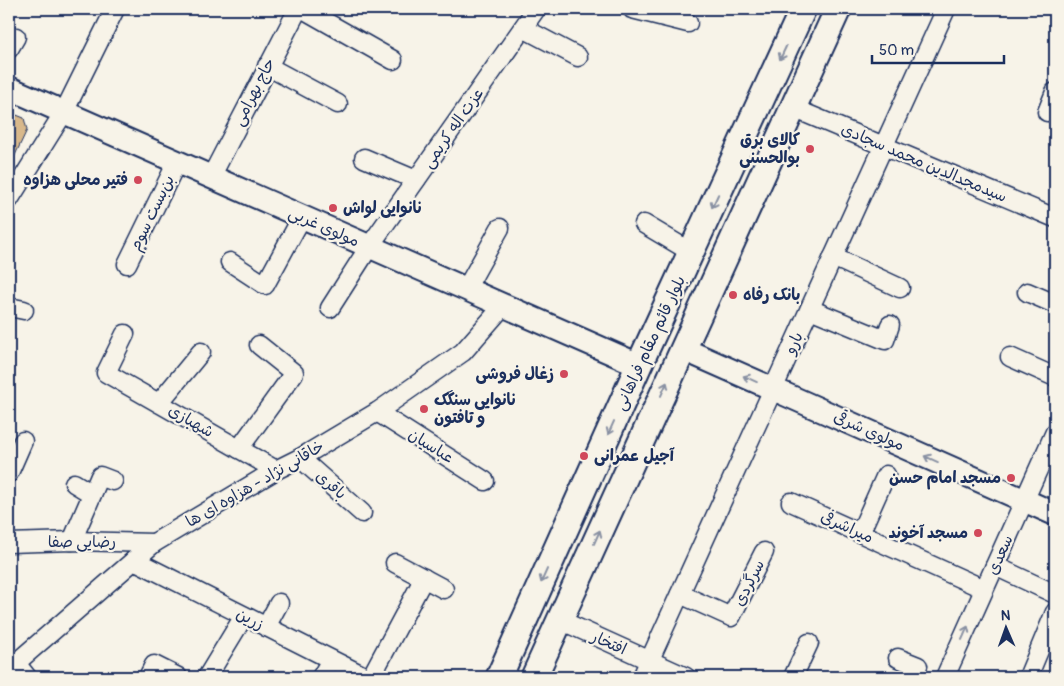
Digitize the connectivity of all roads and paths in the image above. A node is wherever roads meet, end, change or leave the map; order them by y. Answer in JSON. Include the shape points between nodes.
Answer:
{"nodes":[{"id":1,"x":114,"y":9,"type":"edge"},
{"id":2,"x":298,"y":9,"type":"edge"},
{"id":3,"x":303,"y":9,"type":"edge"},
{"id":4,"x":536,"y":9,"type":"edge"},
{"id":5,"x":632,"y":9,"type":"edge"},
{"id":6,"x":803,"y":9,"type":"edge"},
{"id":7,"x":838,"y":9,"type":"edge"},
{"id":8,"x":946,"y":9,"type":"edge"},
{"id":9,"x":688,"y":23,"type":"dead end"},
{"id":10,"x":523,"y":28,"type":"junction"},
{"id":11,"x":578,"y":57,"type":"dead end"},
{"id":12,"x":393,"y":60,"type":"dead end"},
{"id":13,"x":267,"y":66,"type":"junction"},
{"id":14,"x":9,"y":88,"type":"edge"},
{"id":15,"x":1055,"y":92,"type":"edge"},
{"id":16,"x":338,"y":104,"type":"dead end"},
{"id":17,"x":793,"y":108,"type":"junction"},
{"id":18,"x":64,"y":112,"type":"junction"},
{"id":19,"x":1047,"y":112,"type":"dead end"},
{"id":20,"x":884,"y":146,"type":"junction"},
{"id":21,"x":364,"y":158,"type":"dead end"},
{"id":22,"x":177,"y":162,"type":"junction"},
{"id":23,"x":210,"y":177,"type":"junction"},
{"id":24,"x":416,"y":180,"type":"junction"},
{"id":25,"x":9,"y":200,"type":"edge"},
{"id":26,"x":302,"y":217,"type":"junction"},
{"id":27,"x":1055,"y":218,"type":"edge"},
{"id":28,"x":644,"y":224,"type":"dead end"},
{"id":29,"x":500,"y":228,"type":"dead end"},
{"id":30,"x":369,"y":246,"type":"junction"},
{"id":31,"x":691,"y":252,"type":"junction"},
{"id":32,"x":833,"y":257,"type":"junction"},
{"id":33,"x":230,"y":262,"type":"dead end"},
{"id":34,"x":127,"y":264,"type":"dead end"},
{"id":35,"x":900,"y":288,"type":"dead end"},
{"id":36,"x":466,"y":289,"type":"junction"},
{"id":37,"x":1027,"y":292,"type":"dead end"},
{"id":38,"x":1055,"y":304,"type":"edge"},
{"id":39,"x":504,"y":305,"type":"junction"},
{"id":40,"x":330,"y":308,"type":"dead end"},
{"id":41,"x":810,"y":309,"type":"junction"},
{"id":42,"x":890,"y":325,"type":"dead end"},
{"id":43,"x":125,"y":334,"type":"dead end"},
{"id":44,"x":259,"y":346,"type":"dead end"},
{"id":45,"x":682,"y":349,"type":"junction"},
{"id":46,"x":202,"y":352,"type":"dead end"},
{"id":47,"x":1010,"y":357,"type":"dead end"},
{"id":48,"x":640,"y":365,"type":"junction"},
{"id":49,"x":1055,"y":377,"type":"edge"},
{"id":50,"x":773,"y":389,"type":"junction"},
{"id":51,"x":159,"y":402,"type":"junction"},
{"id":52,"x":377,"y":412,"type":"junction"},
{"id":53,"x":1055,"y":432,"type":"edge"},
{"id":54,"x":23,"y":441,"type":"dead end"},
{"id":55,"x":239,"y":449,"type":"junction"},
{"id":56,"x":300,"y":458,"type":"junction"},
{"id":57,"x":276,"y":470,"type":"junction"},
{"id":58,"x":9,"y":473,"type":"edge"},
{"id":59,"x":886,"y":475,"type":"dead end"},
{"id":60,"x":107,"y":479,"type":"dead end"},
{"id":61,"x":485,"y":481,"type":"dead end"},
{"id":62,"x":74,"y":484,"type":"dead end"},
{"id":63,"x":92,"y":494,"type":"junction"},
{"id":64,"x":1024,"y":500,"type":"junction"},
{"id":65,"x":791,"y":502,"type":"dead end"},
{"id":66,"x":362,"y":513,"type":"dead end"},
{"id":67,"x":1055,"y":514,"type":"edge"},
{"id":68,"x":860,"y":533,"type":"junction"},
{"id":69,"x":72,"y":541,"type":"junction"},
{"id":70,"x":9,"y":543,"type":"edge"},
{"id":71,"x":154,"y":543,"type":"junction"},
{"id":72,"x":764,"y":552,"type":"dead end"},
{"id":73,"x":134,"y":560,"type":"junction"},
{"id":74,"x":395,"y":563,"type":"dead end"},
{"id":75,"x":995,"y":566,"type":"junction"},
{"id":76,"x":424,"y":578,"type":"junction"},
{"id":77,"x":444,"y":589,"type":"dead end"},
{"id":78,"x":984,"y":589,"type":"junction"},
{"id":79,"x":680,"y":594,"type":"junction"},
{"id":80,"x":1055,"y":594,"type":"edge"},
{"id":81,"x":278,"y":603,"type":"dead end"},
{"id":82,"x":1055,"y":612,"type":"edge"},
{"id":83,"x":244,"y":616,"type":"junction"},
{"id":84,"x":560,"y":620,"type":"junction"},
{"id":85,"x":266,"y":627,"type":"junction"},
{"id":86,"x":809,"y":643,"type":"dead end"},
{"id":87,"x":898,"y":658,"type":"dead end"},
{"id":88,"x":331,"y":660,"type":"junction"},
{"id":89,"x":650,"y":661,"type":"junction"},
{"id":90,"x":12,"y":666,"type":"edge"},
{"id":91,"x":27,"y":677,"type":"edge"},
{"id":92,"x":148,"y":677,"type":"edge"},
{"id":93,"x":178,"y":677,"type":"edge"},
{"id":94,"x":207,"y":677,"type":"edge"},
{"id":95,"x":320,"y":677,"type":"edge"},
{"id":96,"x":366,"y":677,"type":"edge"},
{"id":97,"x":371,"y":677,"type":"edge"},
{"id":98,"x":498,"y":677,"type":"edge"},
{"id":99,"x":534,"y":677,"type":"edge"},
{"id":100,"x":642,"y":677,"type":"edge"},
{"id":101,"x":686,"y":677,"type":"edge"},
{"id":102,"x":794,"y":677,"type":"edge"},
{"id":103,"x":914,"y":677,"type":"edge"},
{"id":104,"x":945,"y":677,"type":"edge"},
{"id":105,"x":1028,"y":677,"type":"edge"}],
"edges":[{"from":1,"to":18,"type":"street"},
{"from":2,"to":13,"type":"street","name":"حاج بهرامی"},
{"from":3,"to":12,"type":"street"},
{"from":4,"to":10,"type":"street","name":"عزت اله کریمی"},
{"from":5,"to":9,"type":"street"},
{"from":6,"to":31,"type":"main road","name":"بلوار قائم مقام فراهانی","one_way":true},
{"from":7,"to":17,"type":"main road","name":"بلوار قائم مقام فراهانی"},
{"from":8,"to":20,"type":"street","name":"بارو"},
{"from":10,"to":11,"type":"street"},
{"from":10,"to":24,"type":"street","name":"عزت اله کریمی"},
{"from":13,"to":16,"type":"street"},
{"from":13,"to":23,"type":"street","name":"حاج بهرامی"},
{"from":14,"to":18,"type":"street","name":"مولوی غربی"},
{"from":15,"to":19,"type":"street"},
{"from":17,"to":20,"type":"street","name":"سیدمجدالدین محمد سجادی"},
{"from":17,"to":45,"type":"main road","name":"بلوار قائم مقام فراهانی"},
{"from":18,"to":22,"type":"street","name":"مولوی غربی"},
{"from":18,"to":25,"type":"street"},
{"from":20,"to":27,"type":"street","name":"سیدمجدالدین محمد سجادی"},
{"from":20,"to":32,"type":"street","name":"بارو"},
{"from":21,"to":24,"type":"street"},
{"from":22,"to":23,"type":"street","name":"مولوی غربی"},
{"from":22,"to":34,"type":"street","name":"بن‌بست سوم"},
{"from":23,"to":26,"type":"street","name":"مولوی غربی"},
{"from":24,"to":30,"type":"street","name":"عزت اله کریمی"},
{"from":26,"to":30,"type":"street","name":"مولوی غربی"},
{"from":26,"to":33,"type":"street","via":[[265,285]]},
{"from":28,"to":31,"type":"street"},
{"from":29,"to":36,"type":"street"},
{"from":30,"to":36,"type":"street","name":"مولوی غربی"},
{"from":30,"to":40,"type":"street","name":"عزت اله کریمی"},
{"from":31,"to":48,"type":"main road","name":"بلوار قائم مقام فراهانی"},
{"from":32,"to":35,"type":"street"},
{"from":32,"to":41,"type":"street","name":"بارو"},
{"from":36,"to":39,"type":"street","name":"مولوی غربی"},
{"from":37,"to":38,"type":"street"},
{"from":39,"to":48,"type":"street","name":"مولوی غربی"},
{"from":39,"to":52,"type":"street","name":"خاقانی نژاد - هزاوه ای ها","via":[[463,352]]},
{"from":41,"to":42,"type":"street","via":[[885,340]]},
{"from":41,"to":50,"type":"street","name":"بارو"},
{"from":43,"to":51,"type":"street","name":"شهبازی","via":[[106,373]]},
{"from":44,"to":55,"type":"street","via":[[294,373]]},
{"from":50,"to":45,"type":"street","name":"مولوی شرقی","one_way":true},
{"from":84,"to":45,"type":"main road","name":"بلوار قائم مقام فراهانی","one_way":true},
{"from":46,"to":51,"type":"street"},
{"from":47,"to":49,"type":"street"},
{"from":48,"to":98,"type":"main road","name":"بلوار قائم مقام فراهانی","one_way":true},
{"from":64,"to":50,"type":"street","name":"مولوی شرقی","one_way":true},
{"from":50,"to":79,"type":"street","name":"بارو"},
{"from":51,"to":55,"type":"street","name":"شهبازی"},
{"from":52,"to":56,"type":"street","name":"خاقانی نژاد - هزاوه ای ها"},
{"from":52,"to":61,"type":"street","name":"عباسیان"},
{"from":53,"to":64,"type":"street","name":"سعدی"},
{"from":54,"to":58,"type":"street"},
{"from":55,"to":57,"type":"street","name":"شهبازی"},
{"from":56,"to":57,"type":"street","name":"خاقانی نژاد - هزاوه ای ها"},
{"from":56,"to":66,"type":"street","name":"باقری"},
{"from":57,"to":71,"type":"street","name":"خاقانی نژاد - هزاوه ای ها"},
{"from":59,"to":68,"type":"street"},
{"from":60,"to":63,"type":"street"},
{"from":62,"to":63,"type":"street"},
{"from":63,"to":69,"type":"street"},
{"from":64,"to":67,"type":"street","name":"مولوی شرقی"},
{"from":64,"to":75,"type":"street","name":"سعدی"},
{"from":65,"to":68,"type":"street","name":"میراشرفی"},
{"from":68,"to":78,"type":"street","name":"میراشرفی"},
{"from":69,"to":70,"type":"street","name":"رضایی صفا"},
{"from":69,"to":71,"type":"street","name":"رضایی صفا"},
{"from":71,"to":73,"type":"street","name":"خاقانی نژاد - هزاوه ای ها"},
{"from":72,"to":79,"type":"street","name":"سرگردی","via":[[731,617]]},
{"from":73,"to":83,"type":"street","name":"زرین"},
{"from":73,"to":90,"type":"street","name":"خاقانی نژاد - هزاوه ای ها"},
{"from":74,"to":76,"type":"street"},
{"from":75,"to":78,"type":"street","name":"سعدی"},
{"from":75,"to":80,"type":"street"},
{"from":76,"to":77,"type":"street"},
{"from":76,"to":97,"type":"street"},
{"from":104,"to":78,"type":"street","name":"سعدی","one_way":true},
{"from":79,"to":89,"type":"street","name":"بارو"},
{"from":81,"to":85,"type":"street"},
{"from":82,"to":105,"type":"street"},
{"from":83,"to":85,"type":"street","name":"زرین"},
{"from":83,"to":94,"type":"street"},
{"from":84,"to":89,"type":"street","name":"افتخار"},
{"from":84,"to":99,"type":"main road","name":"بلوار قائم مقام فراهانی"},
{"from":85,"to":88,"type":"street","name":"زرین"},
{"from":86,"to":102,"type":"street"},
{"from":87,"to":103,"type":"street","via":[[918,666]]},
{"from":88,"to":95,"type":"street"},
{"from":88,"to":96,"type":"street","name":"زرین"},
{"from":89,"to":100,"type":"street","name":"بارو"},
{"from":89,"to":101,"type":"street","name":"افتخار"},
{"from":90,"to":91,"type":"street"},
{"from":92,"to":93,"type":"street","via":[[154,665]]}]}
